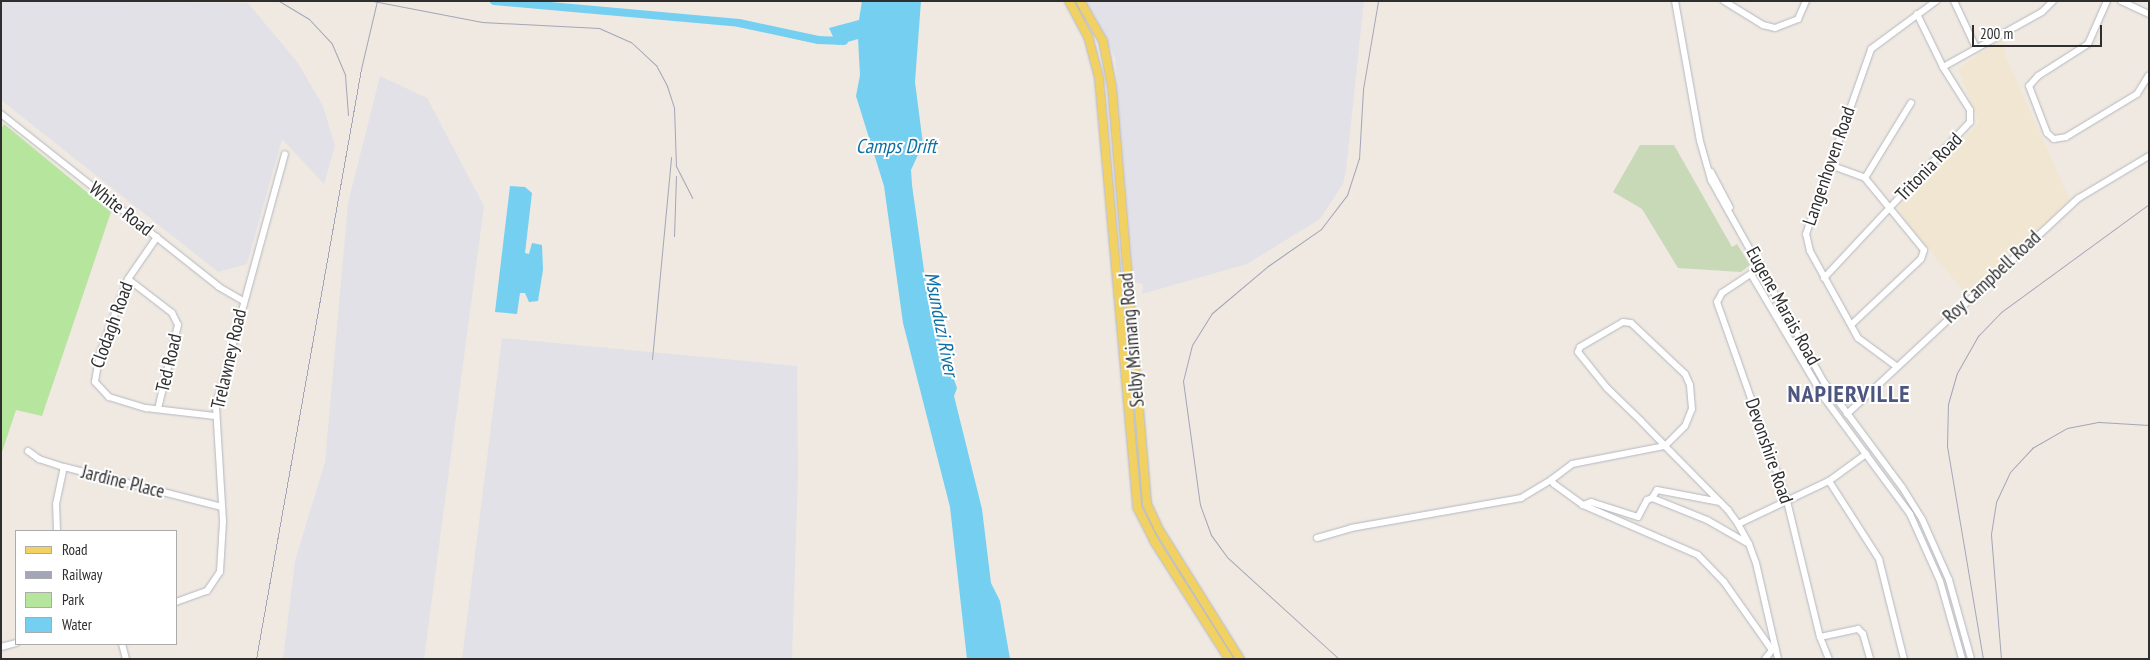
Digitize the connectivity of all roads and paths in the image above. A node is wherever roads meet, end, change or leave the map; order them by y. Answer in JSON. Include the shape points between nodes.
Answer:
{"nodes":[{"id":1,"x":1068,"y":1,"type":"edge"},
{"id":2,"x":1080,"y":1,"type":"edge"},
{"id":3,"x":1676,"y":1,"type":"edge"},
{"id":4,"x":1724,"y":1,"type":"edge"},
{"id":5,"x":1806,"y":1,"type":"edge"},
{"id":6,"x":1936,"y":1,"type":"edge"},
{"id":7,"x":1954,"y":1,"type":"edge"},
{"id":8,"x":2053,"y":1,"type":"edge"},
{"id":9,"x":2107,"y":1,"type":"edge"},
{"id":10,"x":2121,"y":1,"type":"edge"},
{"id":11,"x":1917,"y":14,"type":"junction"},
{"id":12,"x":2149,"y":14,"type":"edge"},
{"id":13,"x":1976,"y":48,"type":"junction"},
{"id":14,"x":1944,"y":67,"type":"junction"},
{"id":15,"x":2149,"y":75,"type":"edge"},
{"id":16,"x":1911,"y":103,"type":"dead end"},
{"id":17,"x":1,"y":114,"type":"edge"},
{"id":18,"x":284,"y":154,"type":"dead end"},
{"id":19,"x":2149,"y":156,"type":"edge"},
{"id":20,"x":1830,"y":165,"type":"junction"},
{"id":21,"x":1865,"y":178,"type":"junction"},
{"id":22,"x":1890,"y":208,"type":"junction"},
{"id":23,"x":157,"y":236,"type":"junction"},
{"id":24,"x":1761,"y":267,"type":"junction"},
{"id":25,"x":1751,"y":274,"type":"junction"},
{"id":26,"x":1824,"y":278,"type":"junction"},
{"id":27,"x":128,"y":280,"type":"junction"},
{"id":28,"x":243,"y":301,"type":"junction"},
{"id":29,"x":1852,"y":324,"type":"junction"},
{"id":30,"x":1896,"y":366,"type":"junction"},
{"id":31,"x":158,"y":409,"type":"junction"},
{"id":32,"x":1847,"y":414,"type":"junction"},
{"id":33,"x":215,"y":416,"type":"junction"},
{"id":34,"x":1665,"y":446,"type":"junction"},
{"id":35,"x":28,"y":451,"type":"dead end"},
{"id":36,"x":1866,"y":454,"type":"junction"},
{"id":37,"x":64,"y":467,"type":"junction"},
{"id":38,"x":1551,"y":480,"type":"junction"},
{"id":39,"x":1829,"y":481,"type":"junction"},
{"id":40,"x":1652,"y":498,"type":"junction"},
{"id":41,"x":1787,"y":501,"type":"junction"},
{"id":42,"x":1720,"y":502,"type":"junction"},
{"id":43,"x":1583,"y":504,"type":"junction"},
{"id":44,"x":222,"y":507,"type":"junction"},
{"id":45,"x":1738,"y":524,"type":"junction"},
{"id":46,"x":57,"y":530,"type":"edge"},
{"id":47,"x":1317,"y":538,"type":"dead end"},
{"id":48,"x":1749,"y":544,"type":"junction"},
{"id":49,"x":178,"y":602,"type":"edge"},
{"id":50,"x":1820,"y":637,"type":"junction"},
{"id":51,"x":15,"y":643,"type":"edge"},
{"id":52,"x":122,"y":645,"type":"edge"},
{"id":53,"x":1,"y":647,"type":"edge"},
{"id":54,"x":1774,"y":649,"type":"junction"},
{"id":55,"x":126,"y":659,"type":"edge"},
{"id":56,"x":1230,"y":659,"type":"edge"},
{"id":57,"x":1240,"y":659,"type":"edge"},
{"id":58,"x":1765,"y":659,"type":"edge"},
{"id":59,"x":1778,"y":659,"type":"edge"},
{"id":60,"x":1829,"y":659,"type":"edge"},
{"id":61,"x":1870,"y":659,"type":"edge"},
{"id":62,"x":1904,"y":659,"type":"edge"},
{"id":63,"x":1962,"y":659,"type":"edge"},
{"id":64,"x":1971,"y":659,"type":"edge"}],
"edges":[{"from":1,"to":56,"type":"main road","name":"Selby Msimang Road","via":[[1088,36],[1099,78],[1137,506],[1154,541]]},
{"from":2,"to":57,"type":"main road","name":"Selby Msimang Road","via":[[1103,40],[1112,87],[1130,339],[1146,504]]},
{"from":3,"to":24,"type":"street","name":"Eugene Marais Road","via":[[1707,167]]},
{"from":4,"to":5,"type":"street","via":[[1763,25],[1775,28],[1798,19]]},
{"from":6,"to":11,"type":"street","name":"Langenhoven Road"},
{"from":7,"to":13,"type":"street"},
{"from":8,"to":13,"type":"street","via":[[2042,12]]},
{"from":9,"to":15,"type":"street","via":[[2088,44],[2033,79],[2029,86],[2047,133],[2054,139],[2066,136],[2137,94]]},
{"from":10,"to":12,"type":"street"},
{"from":11,"to":14,"type":"street","name":"Tritonia Road"},
{"from":11,"to":20,"type":"street","name":"Langenhoven Road","via":[[1871,49]]},
{"from":13,"to":14,"type":"street"},
{"from":14,"to":22,"type":"street","name":"Tritonia Road","via":[[1970,110],[1970,122]]},
{"from":16,"to":21,"type":"street"},
{"from":17,"to":23,"type":"street","name":"White Road"},
{"from":18,"to":28,"type":"street","name":"Trelawney Road"},
{"from":19,"to":30,"type":"street","name":"Roy Campbell Road","via":[[2079,198]]},
{"from":20,"to":21,"type":"street"},
{"from":20,"to":26,"type":"street","name":"Langenhoven Road","via":[[1806,239]]},
{"from":21,"to":22,"type":"street"},
{"from":22,"to":26,"type":"street","name":"Tritonia Road"},
{"from":22,"to":29,"type":"street","via":[[1923,247],[1924,254]]},
{"from":23,"to":27,"type":"street","name":"Clodagh Road"},
{"from":23,"to":28,"type":"street","name":"White Road","via":[[219,287]]},
{"from":24,"to":25,"type":"street","name":"Devonshire Road"},
{"from":24,"to":32,"type":"street","name":"Eugene Marais Road","via":[[1824,382]]},
{"from":25,"to":36,"type":"street","name":"Eugene Marais Road","via":[[1825,399]]},
{"from":25,"to":41,"type":"street","name":"Devonshire Road","via":[[1722,293],[1717,302]]},
{"from":26,"to":29,"type":"street","name":"Langenhoven Road"},
{"from":27,"to":31,"type":"street","name":"Ted Road","via":[[172,313],[178,325]]},
{"from":27,"to":31,"type":"street","name":"Clodagh Road","via":[[100,353],[95,382],[109,397]]},
{"from":28,"to":33,"type":"street","name":"Trelawney Road"},
{"from":29,"to":30,"type":"street","name":"Langenhoven Road","via":[[1864,344]]},
{"from":30,"to":32,"type":"street","name":"Roy Campbell Road"},
{"from":31,"to":33,"type":"street","name":"Clodagh Road"},
{"from":32,"to":64,"type":"street","name":"Eugene Marais Road","via":[[1902,487],[1940,552]]},
{"from":33,"to":44,"type":"street","name":"Trelawney Road"},
{"from":34,"to":34,"type":"street","via":[[1607,388],[1578,352],[1583,345],[1623,322],[1636,327],[1688,379],[1690,416],[1685,426]]},
{"from":34,"to":38,"type":"street","via":[[1582,461],[1564,468]]},
{"from":34,"to":42,"type":"street"},
{"from":35,"to":37,"type":"street","name":"Jardine Place","via":[[39,459]]},
{"from":36,"to":39,"type":"street"},
{"from":36,"to":63,"type":"street","name":"Eugene Marais Road","via":[[1910,514],[1929,552]]},
{"from":37,"to":44,"type":"street","name":"Jardine Place"},
{"from":37,"to":46,"type":"street","via":[[56,504]]},
{"from":38,"to":43,"type":"street","via":[[1561,491]]},
{"from":38,"to":47,"type":"street","via":[[1521,498],[1352,528]]},
{"from":39,"to":41,"type":"street"},
{"from":39,"to":62,"type":"street","via":[[1879,559]]},
{"from":40,"to":42,"type":"street","via":[[1657,490]]},
{"from":40,"to":43,"type":"street","via":[[1647,500],[1638,517],[1588,501]]},
{"from":40,"to":48,"type":"street","via":[[1707,520]]},
{"from":41,"to":45,"type":"street"},
{"from":41,"to":50,"type":"street","name":"Devonshire Road"},
{"from":42,"to":45,"type":"street"},
{"from":43,"to":54,"type":"street","via":[[1698,555],[1724,582]]},
{"from":44,"to":49,"type":"street","name":"Trelawney Road","via":[[223,548],[218,578],[200,596]]},
{"from":45,"to":48,"type":"street"},
{"from":48,"to":54,"type":"street"},
{"from":50,"to":60,"type":"street","name":"Devonshire Road"},
{"from":50,"to":61,"type":"street","via":[[1858,629],[1863,634]]},
{"from":51,"to":53,"type":"street"},
{"from":52,"to":55,"type":"street"},
{"from":54,"to":58,"type":"street"},
{"from":54,"to":59,"type":"street"}]}
